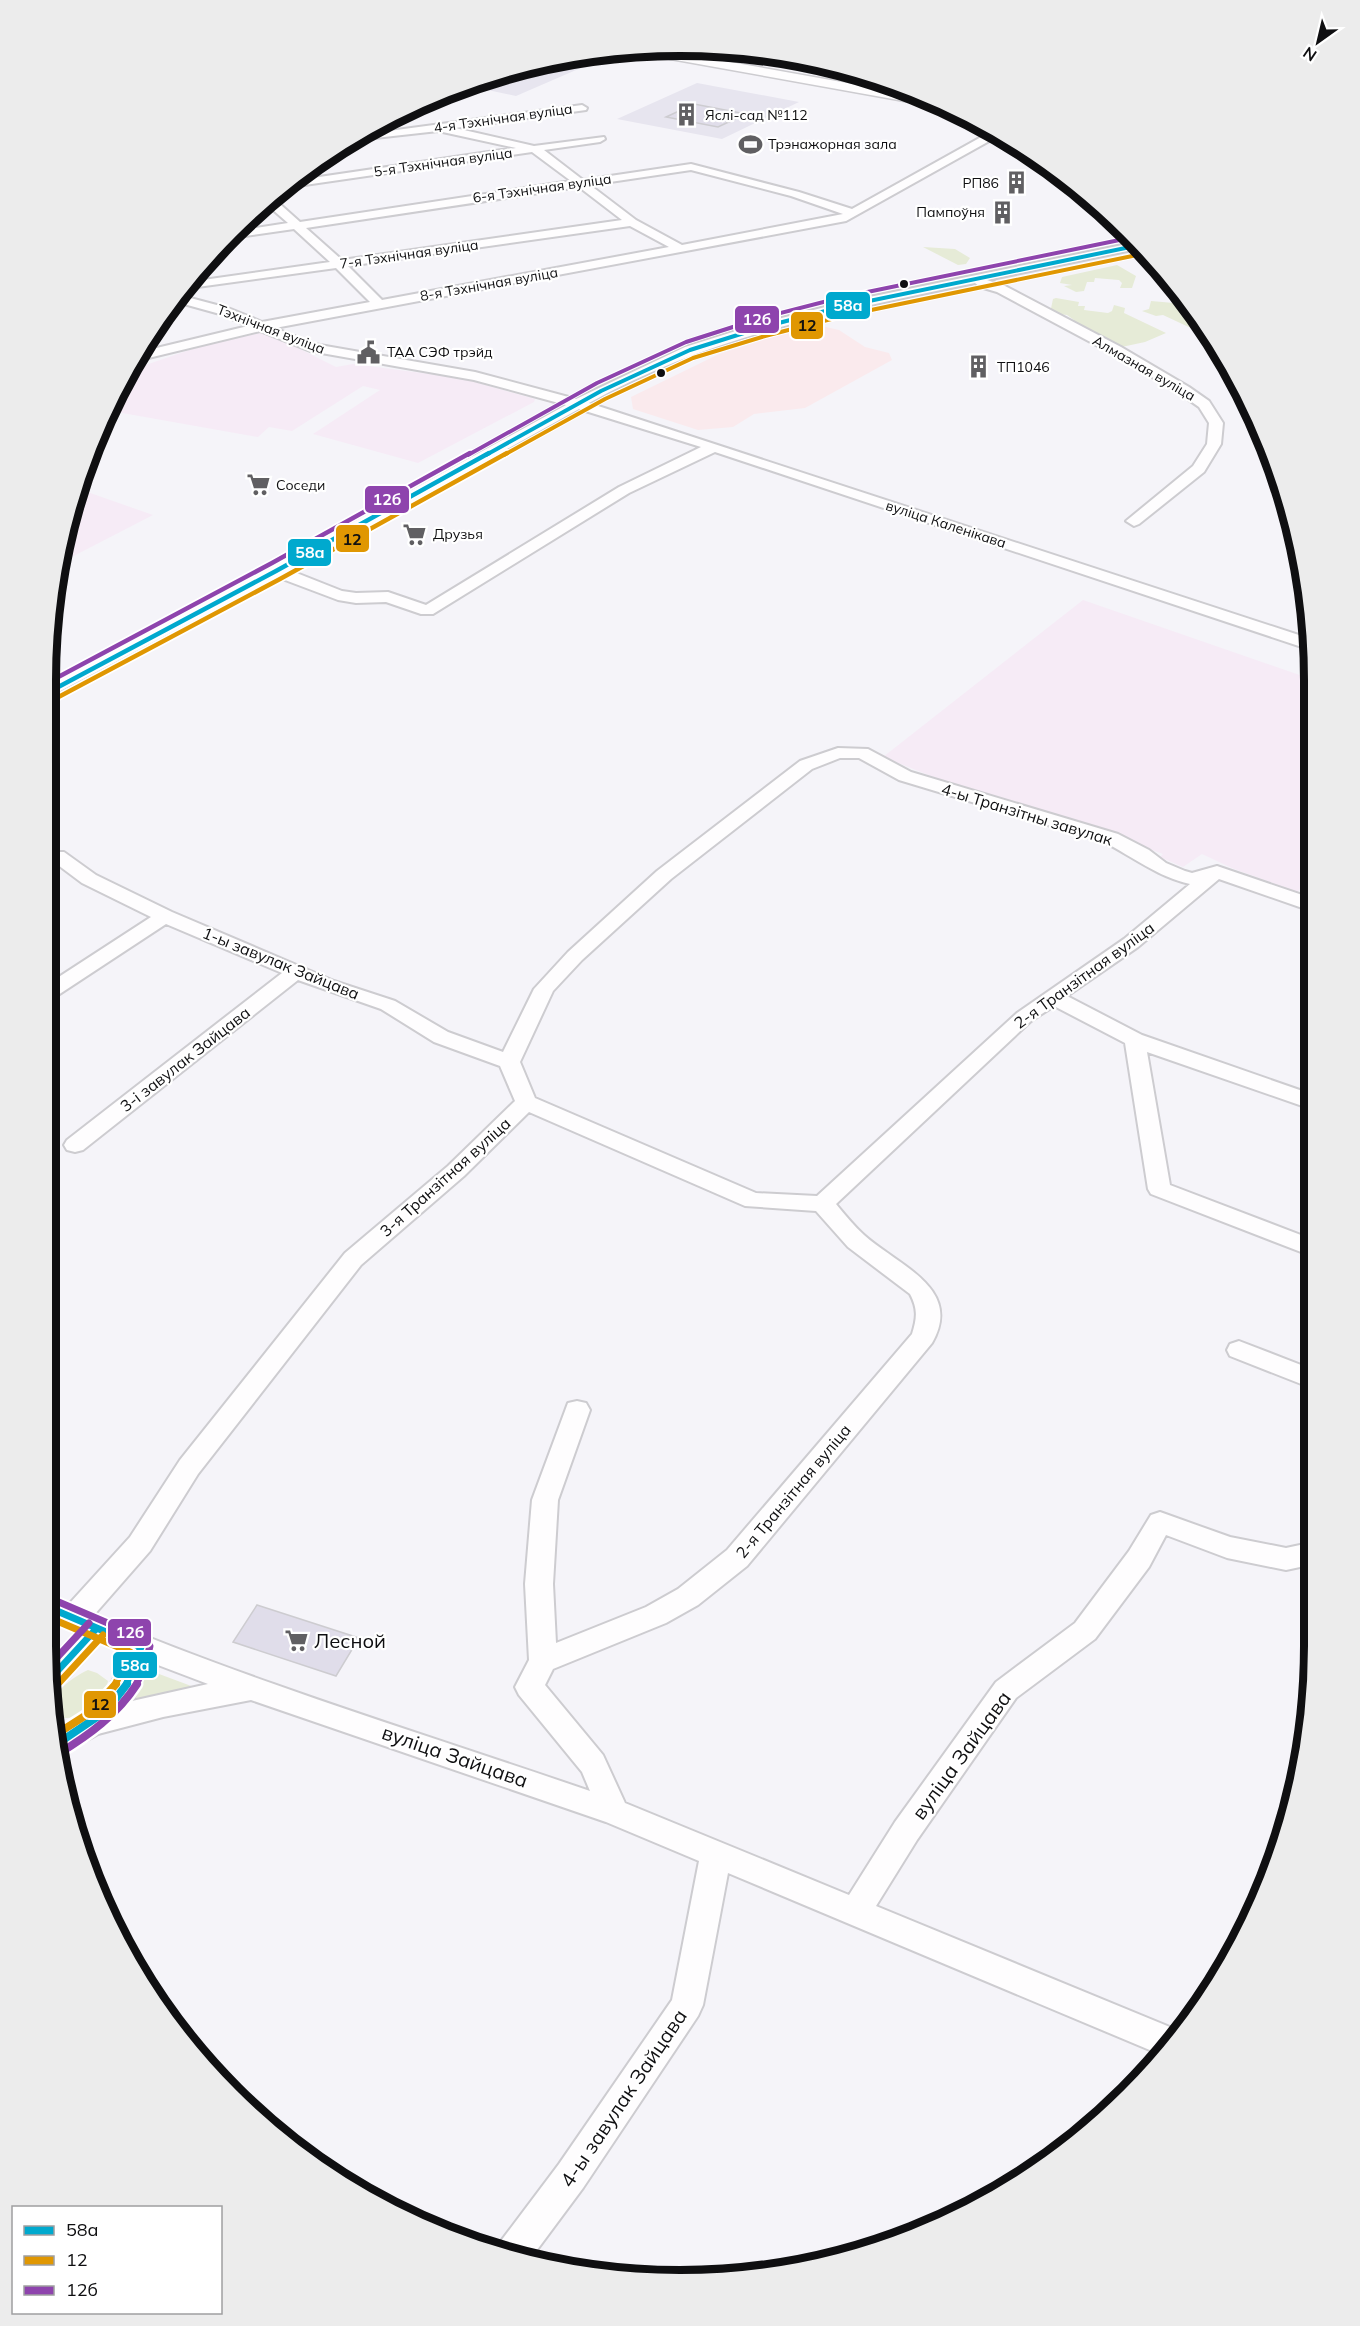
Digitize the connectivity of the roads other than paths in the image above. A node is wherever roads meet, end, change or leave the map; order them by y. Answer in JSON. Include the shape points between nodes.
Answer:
{"nodes":[{"id":1,"x":676,"y":56,"type":"edge"},
{"id":2,"x":901,"y":97,"type":"edge"},
{"id":3,"x":582,"y":108,"type":"dead end"},
{"id":4,"x":436,"y":127,"type":"junction"},
{"id":5,"x":374,"y":136,"type":"edge"},
{"id":6,"x":988,"y":137,"type":"edge"},
{"id":7,"x":600,"y":139,"type":"dead end"},
{"id":8,"x":535,"y":149,"type":"junction"},
{"id":9,"x":580,"y":182,"type":"junction"},
{"id":10,"x":303,"y":183,"type":"edge"},
{"id":11,"x":275,"y":205,"type":"edge"},
{"id":12,"x":847,"y":216,"type":"junction"},
{"id":13,"x":632,"y":222,"type":"junction"},
{"id":14,"x":298,"y":225,"type":"junction"},
{"id":15,"x":243,"y":234,"type":"edge"},
{"id":16,"x":1126,"y":242,"type":"edge"},
{"id":17,"x":1130,"y":247,"type":"edge"},
{"id":18,"x":681,"y":249,"type":"junction"},
{"id":19,"x":339,"y":264,"type":"junction"},
{"id":20,"x":977,"y":278,"type":"junction"},
{"id":21,"x":197,"y":284,"type":"edge"},
{"id":22,"x":185,"y":300,"type":"edge"},
{"id":23,"x":379,"y":304,"type":"junction"},
{"id":24,"x":263,"y":326,"type":"junction"},
{"id":25,"x":148,"y":354,"type":"edge"},
{"id":26,"x":571,"y":402,"type":"junction"},
{"id":27,"x":713,"y":447,"type":"junction"},
{"id":28,"x":1134,"y":521,"type":"dead end"},
{"id":29,"x":276,"y":571,"type":"junction"},
{"id":30,"x":1303,"y":642,"type":"edge"},
{"id":31,"x":56,"y":672,"type":"edge"},
{"id":32,"x":56,"y":688,"type":"edge"},
{"id":33,"x":56,"y":856,"type":"edge"},
{"id":34,"x":1217,"y":872,"type":"junction"},
{"id":35,"x":1304,"y":902,"type":"edge"},
{"id":36,"x":165,"y":915,"type":"junction"},
{"id":37,"x":296,"y":972,"type":"junction"},
{"id":38,"x":56,"y":988,"type":"edge"},
{"id":39,"x":1053,"y":997,"type":"junction"},
{"id":40,"x":1135,"y":1040,"type":"junction"},
{"id":41,"x":509,"y":1062,"type":"junction"},
{"id":42,"x":1304,"y":1099,"type":"edge"},
{"id":43,"x":526,"y":1102,"type":"junction"},
{"id":44,"x":75,"y":1145,"type":"dead end"},
{"id":45,"x":822,"y":1204,"type":"junction"},
{"id":46,"x":1304,"y":1246,"type":"edge"},
{"id":47,"x":1239,"y":1350,"type":"dead end"},
{"id":48,"x":1304,"y":1376,"type":"edge"},
{"id":49,"x":577,"y":1410,"type":"dead end"},
{"id":50,"x":1304,"y":1555,"type":"edge"},
{"id":51,"x":73,"y":1618,"type":"edge"},
{"id":52,"x":141,"y":1647,"type":"junction"},
{"id":53,"x":543,"y":1661,"type":"junction"},
{"id":54,"x":56,"y":1662,"type":"edge"},
{"id":55,"x":251,"y":1688,"type":"junction"},
{"id":56,"x":94,"y":1723,"type":"junction"},
{"id":57,"x":63,"y":1741,"type":"edge"},
{"id":58,"x":614,"y":1812,"type":"junction"},
{"id":59,"x":716,"y":1854,"type":"junction"},
{"id":60,"x":857,"y":1911,"type":"junction"},
{"id":61,"x":1164,"y":2040,"type":"edge"},
{"id":62,"x":517,"y":2249,"type":"edge"}],
"edges":[{"from":1,"to":2,"type":"main road"},
{"from":3,"to":4,"type":"street","name":"4-я Тэхнічная вуліца"},
{"from":4,"to":5,"type":"street","name":"4-я Тэхнічная вуліца"},
{"from":4,"to":8,"type":"street"},
{"from":6,"to":12,"type":"street","name":"8-я Тэхнічная вуліца"},
{"from":7,"to":8,"type":"street","name":"5-я Тэхнічная вуліца"},
{"from":8,"to":9,"type":"street"},
{"from":8,"to":10,"type":"street","name":"5-я Тэхнічная вуліца"},
{"from":9,"to":12,"type":"street","name":"6-я Тэхнічная вуліца","via":[[691,167],[795,194]]},
{"from":9,"to":13,"type":"street"},
{"from":9,"to":14,"type":"street","name":"6-я Тэхнічная вуліца"},
{"from":11,"to":14,"type":"street"},
{"from":12,"to":18,"type":"street","name":"8-я Тэхнічная вуліца"},
{"from":13,"to":18,"type":"street"},
{"from":13,"to":19,"type":"street","name":"7-я Тэхнічная вуліца"},
{"from":14,"to":15,"type":"street","name":"6-я Тэхнічная вуліца"},
{"from":14,"to":19,"type":"street"},
{"from":16,"to":26,"type":"street","via":[[835,301],[754,322],[659,355]]},
{"from":17,"to":20,"type":"street"},
{"from":18,"to":23,"type":"street","name":"8-я Тэхнічная вуліца"},
{"from":19,"to":21,"type":"street","name":"7-я Тэхнічная вуліца"},
{"from":19,"to":23,"type":"street"},
{"from":20,"to":26,"type":"street","via":[[753,330],[690,350]]},
{"from":20,"to":28,"type":"street","name":"Алмазная вуліца","via":[[1184,390],[1204,405],[1216,423],[1214,444],[1199,469]]},
{"from":22,"to":24,"type":"street","name":"Тэхнічная вуліца"},
{"from":23,"to":24,"type":"street","name":"8-я Тэхнічная вуліца"},
{"from":24,"to":25,"type":"street","name":"8-я Тэхнічная вуліца"},
{"from":24,"to":26,"type":"street","name":"Тэхнічная вуліца","via":[[310,347],[475,376]]},
{"from":26,"to":27,"type":"street","name":"вуліца Каленікава"},
{"from":26,"to":29,"type":"street"},
{"from":26,"to":31,"type":"street"},
{"from":27,"to":29,"type":"street","via":[[624,490],[426,610],[388,597],[338,594]]},
{"from":27,"to":30,"type":"street","name":"вуліца Каленікава"},
{"from":29,"to":32,"type":"street"},
{"from":33,"to":36,"type":"street","name":"1-ы завулак Зайцава","via":[[89,879]]},
{"from":34,"to":35,"type":"street"},
{"from":34,"to":39,"type":"street","name":"2-я Транзітная вуліца","via":[[1131,943]]},
{"from":34,"to":41,"type":"street","name":"4-ы Транзітны завулак","via":[[1193,879],[1179,876],[1111,838],[904,776],[862,753],[838,753],[806,765],[664,875],[575,956],[544,989]]},
{"from":36,"to":37,"type":"street","name":"1-ы завулак Зайцава"},
{"from":36,"to":38,"type":"street"},
{"from":37,"to":41,"type":"street","name":"1-ы завулак Зайцава","via":[[388,1005],[441,1036]]},
{"from":37,"to":44,"type":"street","name":"3-і завулак Зайцава"},
{"from":39,"to":40,"type":"street"},
{"from":39,"to":45,"type":"street","name":"2-я Транзітная вуліца","via":[[1024,1017]]},
{"from":40,"to":42,"type":"street"},
{"from":40,"to":46,"type":"street","via":[[1159,1189]]},
{"from":41,"to":43,"type":"street"},
{"from":43,"to":45,"type":"street","via":[[753,1201]]},
{"from":43,"to":51,"type":"street","name":"3-я Транзітная вуліца","via":[[456,1171],[353,1259],[189,1467],[140,1544]]},
{"from":45,"to":53,"type":"street","name":"2-я Транзітная вуліца","via":[[856,1241],[918,1288],[930,1316],[923,1337],[737,1558],[688,1597],[656,1616]]},
{"from":47,"to":48,"type":"street"},
{"from":49,"to":53,"type":"street","via":[[545,1500],[538,1584]]},
{"from":50,"to":60,"type":"street","name":"вуліца Зайцава","via":[[1286,1559],[1227,1547],[1160,1522],[1139,1559],[1085,1631],[1006,1689],[906,1831]]},
{"from":51,"to":52,"type":"street","name":"вуліца Зайцава"},
{"from":51,"to":54,"type":"street","name":"3-я Транзітная вуліца"},
{"from":52,"to":55,"type":"street","name":"вуліца Зайцава"},
{"from":52,"to":56,"type":"street","via":[[128,1685]]},
{"from":53,"to":58,"type":"street","via":[[529,1687],[593,1764]]},
{"from":55,"to":56,"type":"street"},
{"from":55,"to":58,"type":"street","name":"вуліца Зайцава"},
{"from":56,"to":57,"type":"street"},
{"from":58,"to":59,"type":"street","name":"вуліца Зайцава"},
{"from":59,"to":60,"type":"street","name":"вуліца Зайцава"},
{"from":59,"to":62,"type":"street","name":"4-ы завулак Зайцава","via":[[687,2005]]},
{"from":60,"to":61,"type":"street","name":"вуліца Зайцава"}]}
